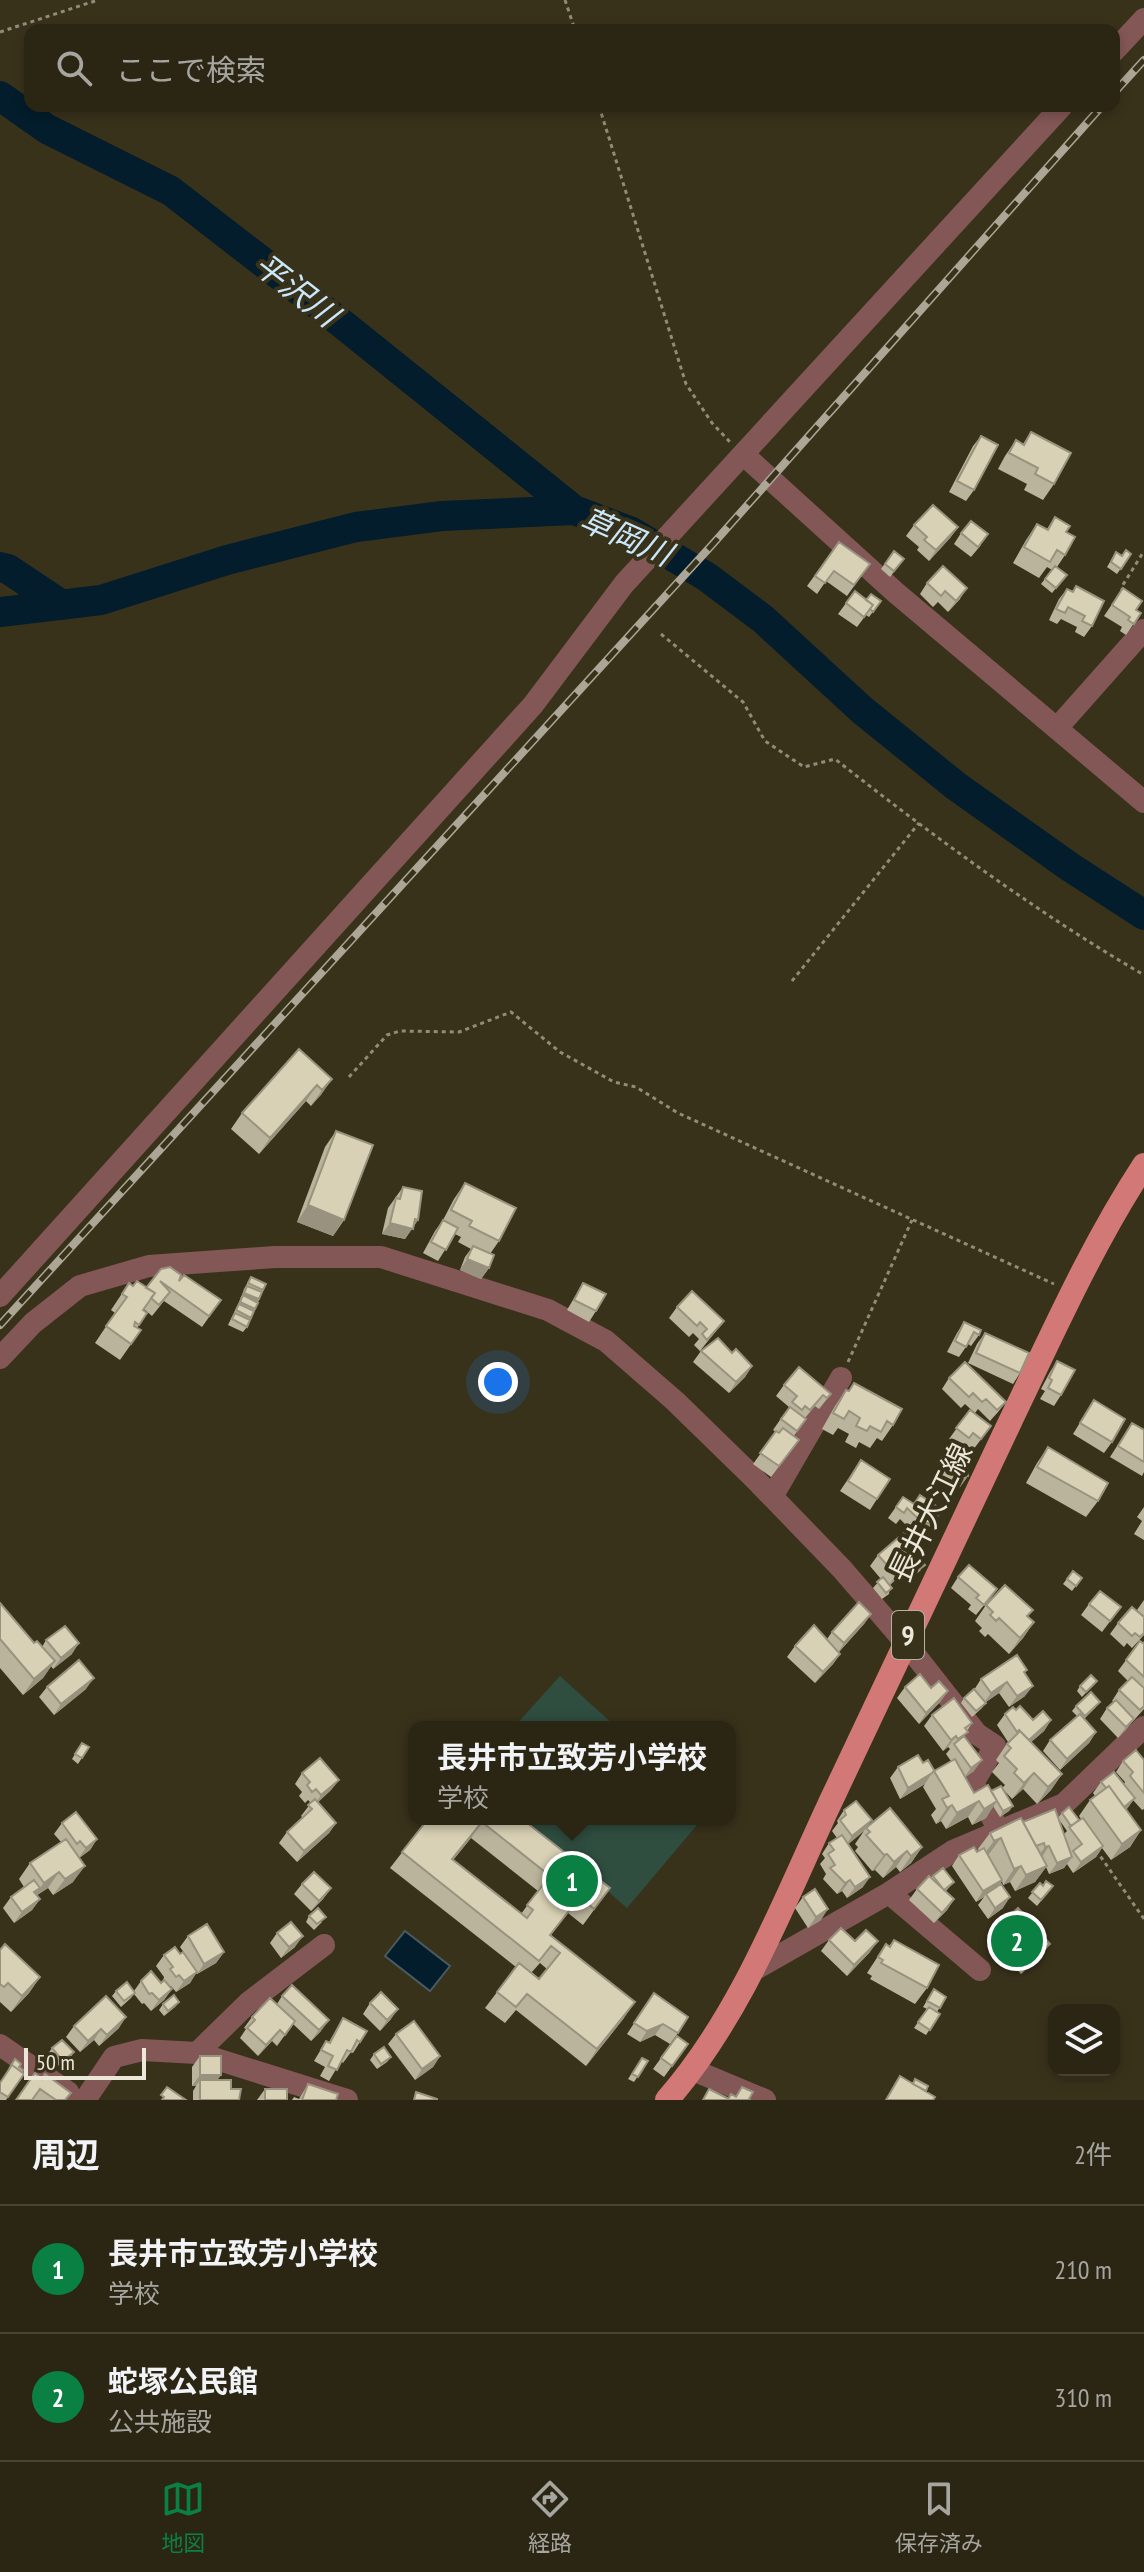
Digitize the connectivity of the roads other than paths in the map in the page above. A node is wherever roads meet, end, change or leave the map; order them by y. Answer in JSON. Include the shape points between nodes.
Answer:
{"nodes":[{"id":1,"x":1144,"y":19,"type":"edge"},
{"id":2,"x":1120,"y":45,"type":"edge"},
{"id":3,"x":1057,"y":112,"type":"edge"},
{"id":4,"x":744,"y":455,"type":"junction"},
{"id":5,"x":1144,"y":630,"type":"edge"},
{"id":6,"x":1058,"y":727,"type":"junction"},
{"id":7,"x":1144,"y":802,"type":"edge"},
{"id":8,"x":1144,"y":1165,"type":"edge"},
{"id":9,"x":0,"y":1296,"type":"edge"},
{"id":10,"x":0,"y":1358,"type":"edge"},
{"id":11,"x":841,"y":1378,"type":"road end"},
{"id":12,"x":772,"y":1497,"type":"junction"},
{"id":13,"x":905,"y":1642,"type":"junction"},
{"id":14,"x":1144,"y":1727,"type":"edge"},
{"id":15,"x":1000,"y":1832,"type":"junction"},
{"id":16,"x":889,"y":1893,"type":"junction"},
{"id":17,"x":324,"y":1945,"type":"dead end"},
{"id":18,"x":980,"y":1970,"type":"dead end"},
{"id":19,"x":752,"y":1971,"type":"junction"},
{"id":20,"x":0,"y":2045,"type":"edge"},
{"id":21,"x":197,"y":2053,"type":"junction"},
{"id":22,"x":693,"y":2070,"type":"junction"},
{"id":23,"x":78,"y":2100,"type":"edge"},
{"id":24,"x":85,"y":2100,"type":"edge"},
{"id":25,"x":347,"y":2100,"type":"edge"},
{"id":26,"x":667,"y":2100,"type":"edge"},
{"id":27,"x":765,"y":2100,"type":"edge"}],
"edges":[{"from":1,"to":2,"type":"street"},
{"from":3,"to":4,"type":"street"},
{"from":4,"to":6,"type":"street","via":[[895,592]]},
{"from":4,"to":9,"type":"street","via":[[624,584],[533,705]]},
{"from":5,"to":6,"type":"street"},
{"from":6,"to":7,"type":"street"},
{"from":8,"to":13,"type":"main road","name":"長井大江線","number":"9","via":[[1072,1292]]},
{"from":10,"to":12,"type":"street","via":[[80,1286],[149,1266],[275,1257],[381,1257],[548,1310],[606,1341]]},
{"from":11,"to":12,"type":"street"},
{"from":12,"to":13,"type":"street"},
{"from":13,"to":15,"type":"street","via":[[977,1734],[995,1746],[973,1783]]},
{"from":13,"to":19,"type":"main road","name":"長井大江線","number":"9"},
{"from":14,"to":15,"type":"street","via":[[1064,1804]]},
{"from":15,"to":16,"type":"street","via":[[953,1851]]},
{"from":16,"to":18,"type":"street"},
{"from":16,"to":19,"type":"street"},
{"from":17,"to":21,"type":"street","via":[[248,2003]]},
{"from":19,"to":22,"type":"main road","name":"長井大江線","number":"9"},
{"from":20,"to":23,"type":"street"},
{"from":21,"to":24,"type":"street","via":[[142,2050],[114,2057]]},
{"from":21,"to":25,"type":"street"},
{"from":22,"to":26,"type":"main road","name":"長井大江線","number":"9"},
{"from":22,"to":27,"type":"street"}]}
